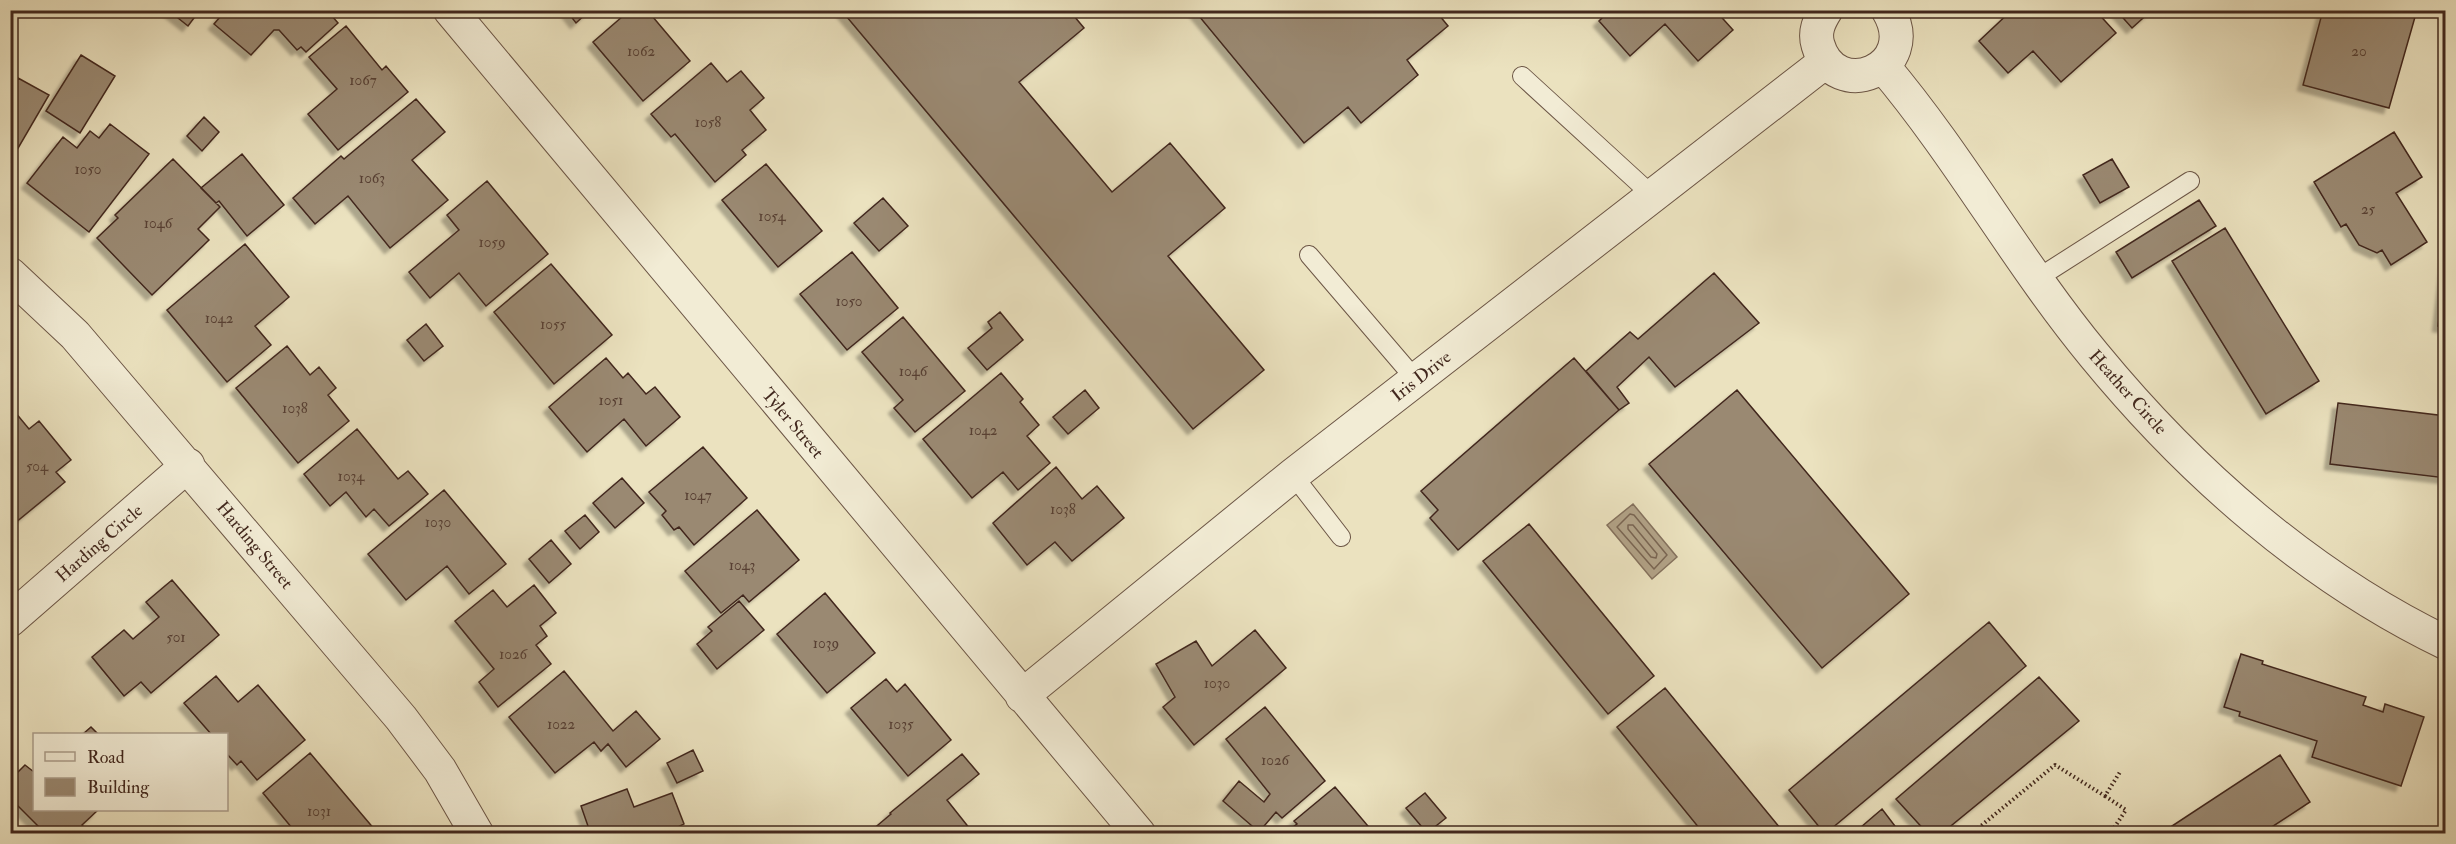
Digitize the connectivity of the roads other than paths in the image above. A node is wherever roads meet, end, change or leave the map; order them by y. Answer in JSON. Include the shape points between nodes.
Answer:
{"nodes":[{"id":1,"x":450,"y":10,"type":"edge"},
{"id":2,"x":1826,"y":10,"type":"edge"},
{"id":3,"x":1888,"y":10,"type":"edge"},
{"id":4,"x":1825,"y":62,"type":"junction"},
{"id":5,"x":1883,"y":66,"type":"junction"},
{"id":6,"x":1522,"y":76,"type":"dead end"},
{"id":7,"x":2190,"y":181,"type":"dead end"},
{"id":8,"x":1653,"y":196,"type":"junction"},
{"id":9,"x":1309,"y":255,"type":"dead end"},
{"id":10,"x":10,"y":274,"type":"edge"},
{"id":11,"x":2038,"y":278,"type":"junction"},
{"id":12,"x":1416,"y":380,"type":"junction"},
{"id":13,"x":188,"y":465,"type":"junction"},
{"id":14,"x":1293,"y":475,"type":"junction"},
{"id":15,"x":1341,"y":537,"type":"dead end"},
{"id":16,"x":10,"y":620,"type":"edge"},
{"id":17,"x":2445,"y":643,"type":"edge"},
{"id":18,"x":1022,"y":696,"type":"junction"},
{"id":19,"x":477,"y":834,"type":"edge"},
{"id":20,"x":1139,"y":834,"type":"edge"}],
"edges":[{"from":1,"to":18,"type":"street","name":"Tyler Street"},
{"from":2,"to":4,"type":"street","via":[[1817,25],[1816,41]]},
{"from":3,"to":5,"type":"street","via":[[1898,33],[1897,45]]},
{"from":4,"to":5,"type":"street","via":[[1846,76],[1859,76]]},
{"from":4,"to":8,"type":"street","name":"Iris Drive"},
{"from":5,"to":11,"type":"street","name":"Heather Circle"},
{"from":6,"to":8,"type":"lane"},
{"from":7,"to":11,"type":"lane"},
{"from":8,"to":12,"type":"street","name":"Iris Drive"},
{"from":9,"to":12,"type":"lane"},
{"from":10,"to":13,"type":"street","name":"Harding Street","via":[[75,335]]},
{"from":11,"to":17,"type":"street","name":"Heather Circle","via":[[2151,419],[2235,501],[2368,602]]},
{"from":12,"to":14,"type":"street","name":"Iris Drive"},
{"from":13,"to":16,"type":"street","name":"Harding Circle"},
{"from":13,"to":19,"type":"street","name":"Harding Street","via":[[401,718],[440,770]]},
{"from":14,"to":15,"type":"lane"},
{"from":14,"to":18,"type":"street","name":"Iris Drive"},
{"from":18,"to":20,"type":"street","name":"Tyler Street"}]}
